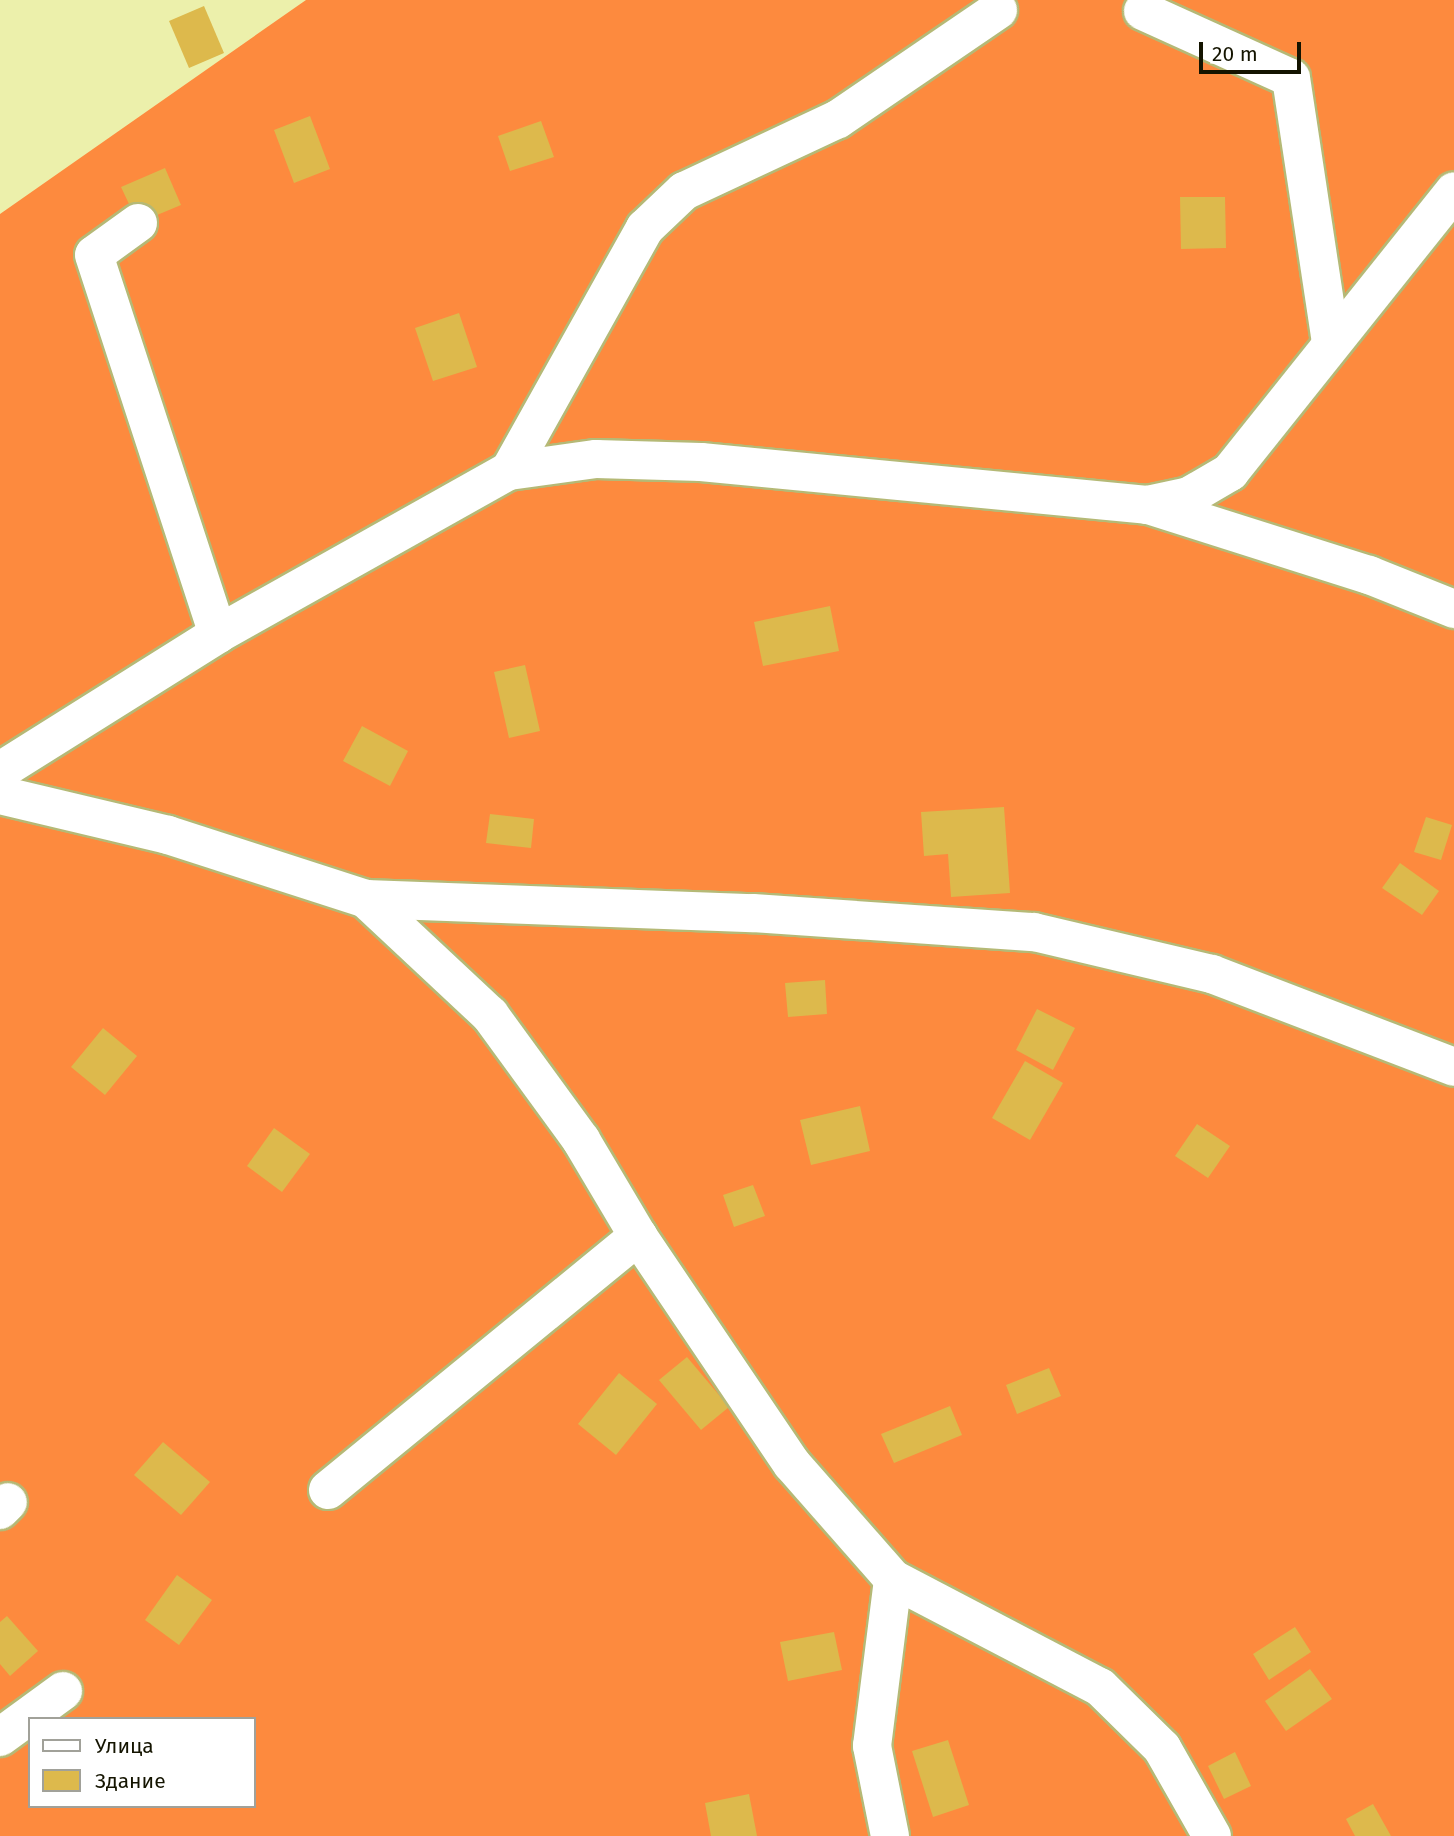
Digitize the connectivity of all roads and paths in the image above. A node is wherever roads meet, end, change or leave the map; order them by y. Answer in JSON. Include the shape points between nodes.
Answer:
{"nodes":[{"id":1,"x":998,"y":10,"type":"dead end"},
{"id":2,"x":1143,"y":11,"type":"dead end"},
{"id":3,"x":1454,"y":191,"type":"edge"},
{"id":4,"x":138,"y":223,"type":"dead end"},
{"id":5,"x":1331,"y":341,"type":"junction"},
{"id":6,"x":509,"y":471,"type":"junction"},
{"id":7,"x":1147,"y":505,"type":"junction"},
{"id":8,"x":1454,"y":610,"type":"edge"},
{"id":9,"x":218,"y":634,"type":"junction"},
{"id":10,"x":0,"y":771,"type":"edge"},
{"id":11,"x":0,"y":795,"type":"edge"},
{"id":12,"x":366,"y":899,"type":"junction"},
{"id":13,"x":1454,"y":1067,"type":"edge"},
{"id":14,"x":638,"y":1236,"type":"junction"},
{"id":15,"x":328,"y":1490,"type":"dead end"},
{"id":16,"x":892,"y":1578,"type":"junction"},
{"id":17,"x":63,"y":1691,"type":"dead end"},
{"id":18,"x":0,"y":1737,"type":"edge"},
{"id":19,"x":890,"y":1836,"type":"edge"},
{"id":20,"x":1212,"y":1836,"type":"edge"}],
"edges":[{"from":1,"to":6,"type":"street","via":[[838,119],[684,191],[645,228]]},
{"from":2,"to":5,"type":"street","via":[[1291,78]]},
{"from":3,"to":5,"type":"street"},
{"from":4,"to":9,"type":"street","via":[[94,255]]},
{"from":5,"to":7,"type":"street","via":[[1230,472],[1189,496]]},
{"from":6,"to":7,"type":"street","via":[[596,459],[701,461]]},
{"from":6,"to":9,"type":"street"},
{"from":7,"to":8,"type":"street","via":[[1369,575]]},
{"from":9,"to":10,"type":"street"},
{"from":11,"to":12,"type":"street","via":[[169,835]]},
{"from":12,"to":13,"type":"street","via":[[754,913],[1034,932],[1212,974]]},
{"from":12,"to":14,"type":"street","via":[[490,1015],[581,1140]]},
{"from":14,"to":15,"type":"street"},
{"from":14,"to":16,"type":"street","via":[[792,1464]]},
{"from":16,"to":19,"type":"street","via":[[872,1746]]},
{"from":16,"to":20,"type":"street","via":[[1100,1687],[1162,1748]]},
{"from":17,"to":18,"type":"street"}]}
